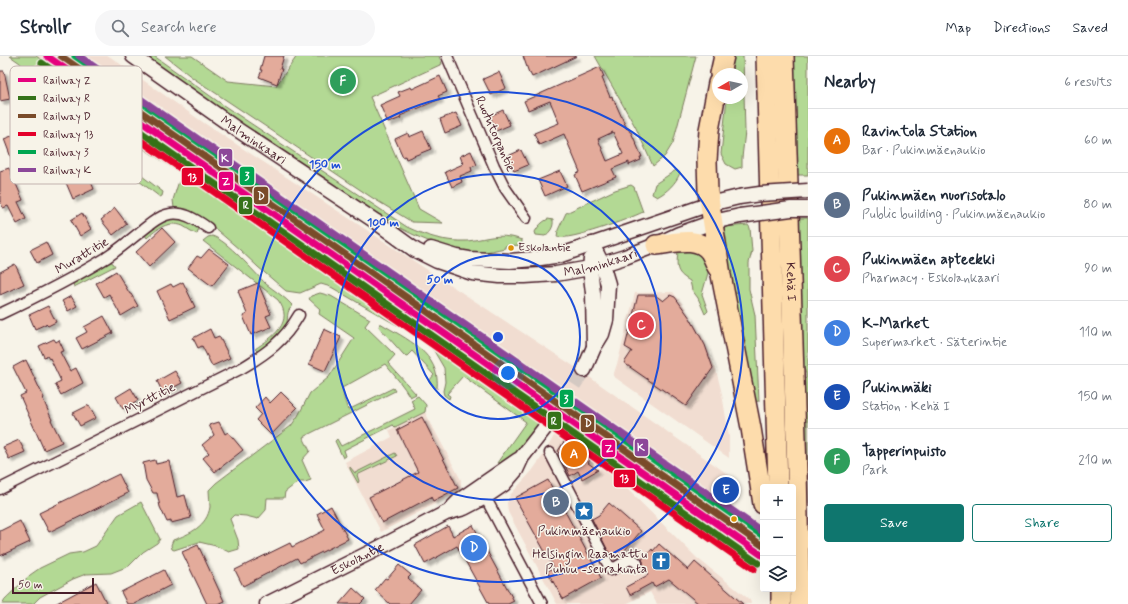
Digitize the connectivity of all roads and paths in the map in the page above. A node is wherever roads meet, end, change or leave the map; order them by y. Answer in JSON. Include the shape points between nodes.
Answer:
{"nodes":[{"id":1,"x":133,"y":56,"type":"edge"},
{"id":2,"x":447,"y":56,"type":"edge"},
{"id":3,"x":724,"y":56,"type":"edge"},
{"id":4,"x":766,"y":56,"type":"edge"},
{"id":5,"x":784,"y":56,"type":"edge"},
{"id":6,"x":721,"y":68,"type":"edge"},
{"id":7,"x":714,"y":104,"type":"edge"},
{"id":8,"x":808,"y":191,"type":"edge"},
{"id":9,"x":710,"y":204,"type":"junction"},
{"id":10,"x":808,"y":209,"type":"edge"},
{"id":11,"x":526,"y":218,"type":"dead end"},
{"id":12,"x":713,"y":222,"type":"junction"},
{"id":13,"x":208,"y":228,"type":"dead end"},
{"id":14,"x":396,"y":236,"type":"junction"},
{"id":15,"x":592,"y":244,"type":"junction"},
{"id":16,"x":656,"y":245,"type":"junction"},
{"id":17,"x":596,"y":266,"type":"junction"},
{"id":18,"x":721,"y":275,"type":"junction"},
{"id":19,"x":0,"y":314,"type":"edge"},
{"id":20,"x":299,"y":315,"type":"dead end"},
{"id":21,"x":584,"y":370,"type":"tunnel mouth"},
{"id":22,"x":551,"y":420,"type":"tunnel mouth"},
{"id":23,"x":550,"y":453,"type":"dead end"},
{"id":24,"x":778,"y":484,"type":"edge"},
{"id":25,"x":760,"y":485,"type":"edge"},
{"id":26,"x":0,"y":489,"type":"edge"},
{"id":27,"x":483,"y":492,"type":"junction"},
{"id":28,"x":636,"y":563,"type":"dead end"},
{"id":29,"x":267,"y":604,"type":"edge"},
{"id":30,"x":542,"y":604,"type":"edge"},
{"id":31,"x":800,"y":604,"type":"edge"}],
"edges":[{"from":1,"to":14,"type":"main road","name":"Malminkaari"},
{"from":2,"to":11,"type":"street","name":"Ruotutorpantie","via":[[494,166],[505,188]]},
{"from":3,"to":6,"type":"highway"},
{"from":4,"to":24,"type":"highway","name":"Kehä I"},
{"from":5,"to":31,"type":"highway","name":"Kehä I"},
{"from":7,"to":9,"type":"highway","via":[[706,161]]},
{"from":8,"to":9,"type":"main road","name":"Malminkaari","bridge":true,"via":[[760,194]]},
{"from":9,"to":12,"type":"highway"},
{"from":9,"to":15,"type":"main road","name":"Malminkaari"},
{"from":10,"to":12,"type":"main road","name":"Malminkaari","bridge":true,"via":[[791,209]]},
{"from":12,"to":16,"type":"main road","name":"Malminkaari"},
{"from":12,"to":18,"type":"highway"},
{"from":13,"to":19,"type":"street","name":"Murattitie","via":[[188,215],[165,215],[80,274]]},
{"from":14,"to":15,"type":"main road","name":"Malminkaari","via":[[438,252],[485,261],[561,255]]},
{"from":14,"to":17,"type":"main road","name":"Malminkaari","via":[[415,250],[437,261],[472,273],[525,276],[556,274]]},
{"from":15,"to":17,"type":"main road"},
{"from":16,"to":17,"type":"main road","name":"Malminkaari"},
{"from":16,"to":18,"type":"highway","via":[[698,242],[711,253]]},
{"from":17,"to":21,"type":"main road","via":[[593,293],[594,347]]},
{"from":18,"to":25,"type":"highway"},
{"from":20,"to":26,"type":"street","name":"Myrttitie","via":[[282,338],[242,368]]},
{"from":22,"to":27,"type":"main road","name":"Eskolantie","via":[[522,456],[516,470],[504,484]]},
{"from":23,"to":28,"type":"street","via":[[610,570],[630,559]]},
{"from":27,"to":29,"type":"main road","name":"Eskolantie","via":[[464,508],[446,513]]},
{"from":27,"to":30,"type":"street"}]}
